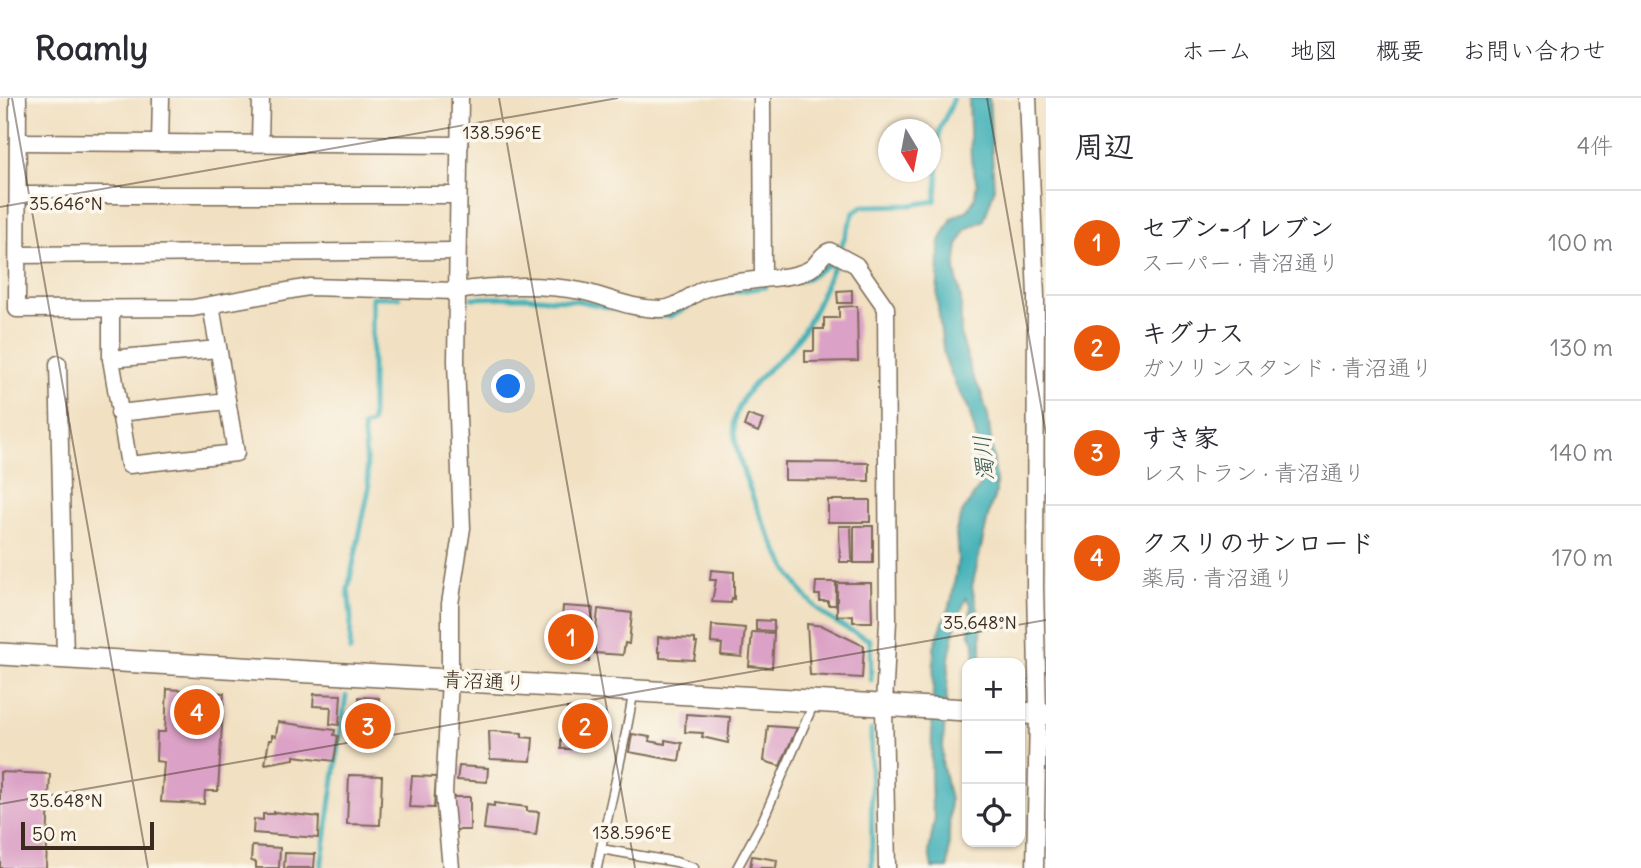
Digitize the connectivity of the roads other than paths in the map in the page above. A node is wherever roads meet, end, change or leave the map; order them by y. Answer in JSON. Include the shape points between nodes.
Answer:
{"nodes":[{"id":1,"x":18,"y":98,"type":"edge"},
{"id":2,"x":161,"y":98,"type":"edge"},
{"id":3,"x":261,"y":98,"type":"edge"},
{"id":4,"x":460,"y":98,"type":"edge"},
{"id":5,"x":762,"y":98,"type":"edge"},
{"id":6,"x":1028,"y":98,"type":"edge"},
{"id":7,"x":19,"y":142,"type":"junction"},
{"id":8,"x":160,"y":143,"type":"junction"},
{"id":9,"x":260,"y":144,"type":"junction"},
{"id":10,"x":460,"y":145,"type":"junction"},
{"id":11,"x":19,"y":195,"type":"junction"},
{"id":12,"x":458,"y":195,"type":"junction"},
{"id":13,"x":456,"y":251,"type":"junction"},
{"id":14,"x":19,"y":255,"type":"junction"},
{"id":15,"x":762,"y":279,"type":"junction"},
{"id":16,"x":456,"y":291,"type":"junction"},
{"id":17,"x":211,"y":305,"type":"junction"},
{"id":18,"x":111,"y":308,"type":"junction"},
{"id":19,"x":218,"y":349,"type":"junction"},
{"id":20,"x":111,"y":359,"type":"junction"},
{"id":21,"x":58,"y":364,"type":"dead end"},
{"id":22,"x":1041,"y":383,"type":"edge"},
{"id":23,"x":227,"y":401,"type":"junction"},
{"id":24,"x":119,"y":414,"type":"junction"},
{"id":25,"x":0,"y":654,"type":"edge"},
{"id":26,"x":65,"y":657,"type":"junction"},
{"id":27,"x":450,"y":679,"type":"junction"},
{"id":28,"x":634,"y":691,"type":"junction"},
{"id":29,"x":815,"y":701,"type":"junction"},
{"id":30,"x":889,"y":706,"type":"junction"},
{"id":31,"x":962,"y":710,"type":"edge"},
{"id":32,"x":1034,"y":714,"type":"edge"},
{"id":33,"x":601,"y":849,"type":"junction"},
{"id":34,"x":451,"y":868,"type":"edge"},
{"id":35,"x":597,"y":868,"type":"edge"},
{"id":36,"x":694,"y":868,"type":"edge"},
{"id":37,"x":737,"y":868,"type":"edge"},
{"id":38,"x":887,"y":868,"type":"edge"},
{"id":39,"x":1035,"y":868,"type":"edge"}],
"edges":[{"from":1,"to":7,"type":"street"},
{"from":2,"to":8,"type":"street"},
{"from":3,"to":9,"type":"street"},
{"from":4,"to":10,"type":"street"},
{"from":5,"to":15,"type":"street"},
{"from":6,"to":22,"type":"street"},
{"from":7,"to":8,"type":"street"},
{"from":7,"to":11,"type":"street"},
{"from":8,"to":9,"type":"street"},
{"from":9,"to":10,"type":"street"},
{"from":10,"to":12,"type":"street"},
{"from":11,"to":12,"type":"street"},
{"from":11,"to":14,"type":"street"},
{"from":12,"to":13,"type":"street"},
{"from":13,"to":14,"type":"street"},
{"from":13,"to":16,"type":"street"},
{"from":14,"to":18,"type":"street","via":[[18,309]]},
{"from":15,"to":16,"type":"street","via":[[706,288],[660,309],[622,305],[580,291],[525,287]]},
{"from":15,"to":30,"type":"street","via":[[798,274],[814,267],[830,251],[856,265],[886,308]]},
{"from":16,"to":17,"type":"street","via":[[309,287]]},
{"from":16,"to":27,"type":"street","via":[[462,528],[450,604]]},
{"from":17,"to":18,"type":"street"},
{"from":17,"to":19,"type":"street"},
{"from":18,"to":20,"type":"street"},
{"from":19,"to":20,"type":"street"},
{"from":19,"to":23,"type":"street"},
{"from":20,"to":24,"type":"street"},
{"from":21,"to":26,"type":"street"},
{"from":22,"to":32,"type":"street"},
{"from":23,"to":24,"type":"street"},
{"from":23,"to":24,"type":"street","via":[[236,453],[129,465]]},
{"from":25,"to":26,"type":"street","name":"青沼通り"},
{"from":26,"to":27,"type":"street","name":"青沼通り"},
{"from":27,"to":28,"type":"street","name":"青沼通り"},
{"from":27,"to":34,"type":"street","via":[[444,794]]},
{"from":28,"to":29,"type":"street","name":"青沼通り"},
{"from":28,"to":33,"type":"lane"},
{"from":29,"to":30,"type":"street","name":"青沼通り"},
{"from":29,"to":37,"type":"lane"},
{"from":30,"to":31,"type":"street","name":"青沼通り"},
{"from":30,"to":38,"type":"street"},
{"from":32,"to":39,"type":"street"},
{"from":33,"to":35,"type":"lane"},
{"from":33,"to":36,"type":"lane"}]}
